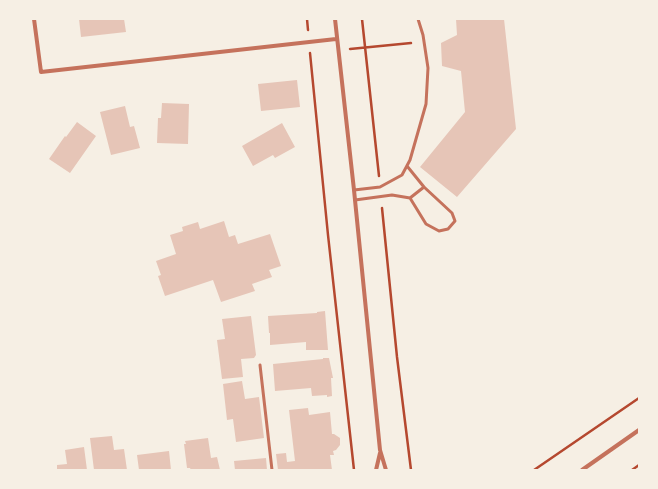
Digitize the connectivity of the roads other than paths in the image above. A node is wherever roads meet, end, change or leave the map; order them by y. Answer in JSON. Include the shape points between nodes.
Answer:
{"nodes":[{"id":1,"x":34,"y":19,"type":"edge"},
{"id":2,"x":334,"y":19,"type":"edge"},
{"id":3,"x":418,"y":19,"type":"edge"},
{"id":4,"x":336,"y":39,"type":"junction"},
{"id":5,"x":407,"y":166,"type":"junction"},
{"id":6,"x":424,"y":187,"type":"junction"},
{"id":7,"x":354,"y":190,"type":"junction"},
{"id":8,"x":410,"y":198,"type":"junction"},
{"id":9,"x":355,"y":200,"type":"junction"},
{"id":10,"x":260,"y":365,"type":"dead end"},
{"id":11,"x":639,"y":430,"type":"edge"},
{"id":12,"x":380,"y":450,"type":"junction"},
{"id":13,"x":272,"y":470,"type":"edge"},
{"id":14,"x":376,"y":470,"type":"edge"},
{"id":15,"x":386,"y":470,"type":"edge"},
{"id":16,"x":582,"y":470,"type":"edge"}],
"edges":[{"from":1,"to":4,"type":"street","via":[[41,72]]},
{"from":2,"to":4,"type":"street"},
{"from":3,"to":5,"type":"lane","via":[[428,68],[426,104]]},
{"from":4,"to":7,"type":"street"},
{"from":5,"to":6,"type":"lane"},
{"from":5,"to":7,"type":"lane","via":[[402,175],[380,187]]},
{"from":6,"to":8,"type":"lane"},
{"from":6,"to":8,"type":"lane","via":[[452,214],[455,221],[448,229],[439,231],[426,224]]},
{"from":7,"to":9,"type":"street"},
{"from":8,"to":9,"type":"lane","via":[[392,195]]},
{"from":9,"to":12,"type":"street"},
{"from":10,"to":13,"type":"lane"},
{"from":11,"to":16,"type":"street"},
{"from":12,"to":14,"type":"street"},
{"from":12,"to":15,"type":"street"}]}
